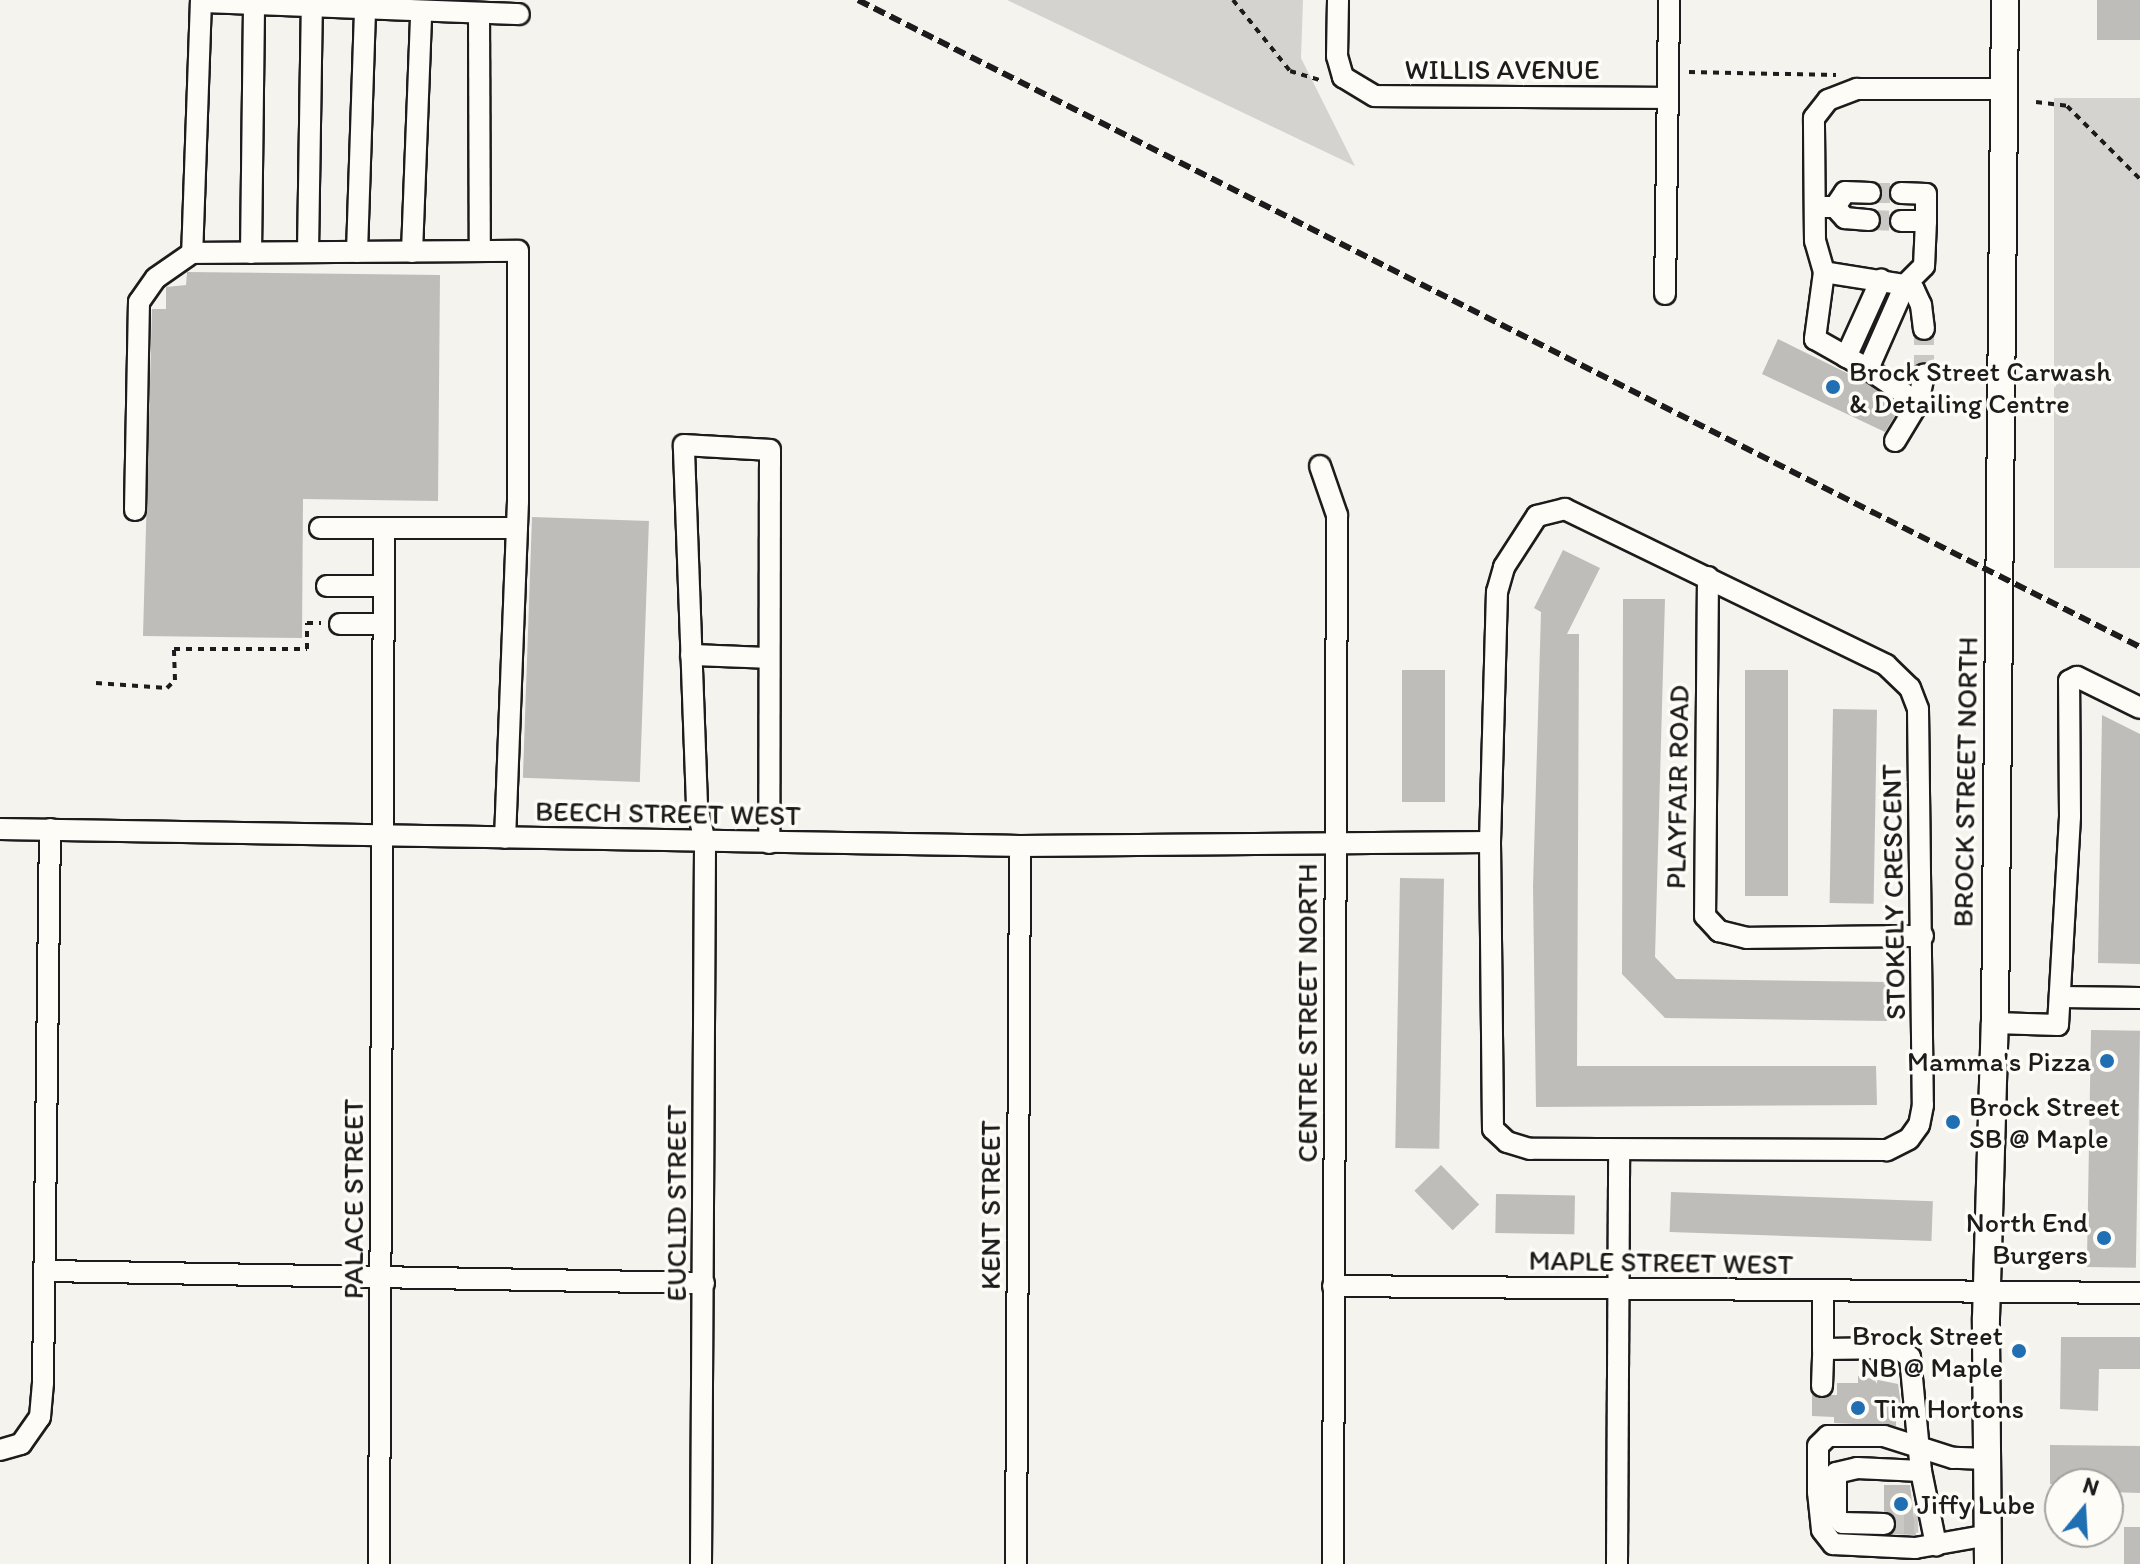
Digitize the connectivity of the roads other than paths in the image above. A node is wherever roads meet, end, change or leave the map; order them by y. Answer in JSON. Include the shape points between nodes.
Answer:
{"nodes":[{"id":1,"x":1338,"y":0,"type":"edge"},
{"id":2,"x":1669,"y":0,"type":"edge"},
{"id":3,"x":2005,"y":0,"type":"edge"},
{"id":4,"x":201,"y":1,"type":"edge"},
{"id":5,"x":254,"y":2,"type":"edge"},
{"id":6,"x":312,"y":3,"type":"edge"},
{"id":7,"x":365,"y":8,"type":"junction"},
{"id":8,"x":421,"y":13,"type":"junction"},
{"id":9,"x":479,"y":14,"type":"junction"},
{"id":10,"x":519,"y":14,"type":"dead end"},
{"id":11,"x":2004,"y":89,"type":"junction"},
{"id":12,"x":1667,"y":98,"type":"junction"},
{"id":13,"x":1825,"y":207,"type":"junction"},
{"id":14,"x":1869,"y":207,"type":"tunnel mouth"},
{"id":15,"x":1901,"y":208,"type":"tunnel mouth"},
{"id":16,"x":480,"y":251,"type":"junction"},
{"id":17,"x":308,"y":252,"type":"junction"},
{"id":18,"x":357,"y":252,"type":"junction"},
{"id":19,"x":412,"y":252,"type":"junction"},
{"id":20,"x":192,"y":253,"type":"junction"},
{"id":21,"x":251,"y":253,"type":"junction"},
{"id":22,"x":1824,"y":272,"type":"junction"},
{"id":23,"x":1881,"y":280,"type":"junction"},
{"id":24,"x":1905,"y":285,"type":"junction"},
{"id":25,"x":1665,"y":294,"type":"dead end"},
{"id":26,"x":1924,"y":329,"type":"tunnel mouth"},
{"id":27,"x":1846,"y":357,"type":"junction"},
{"id":28,"x":1868,"y":369,"type":"junction"},
{"id":29,"x":1924,"y":375,"type":"tunnel mouth"},
{"id":30,"x":1918,"y":403,"type":"junction"},
{"id":31,"x":1895,"y":441,"type":"dead end"},
{"id":32,"x":1320,"y":466,"type":"dead end"},
{"id":33,"x":135,"y":510,"type":"dead end"},
{"id":34,"x":320,"y":528,"type":"dead end"},
{"id":35,"x":384,"y":528,"type":"junction"},
{"id":36,"x":517,"y":528,"type":"junction"},
{"id":37,"x":1708,"y":577,"type":"junction"},
{"id":38,"x":327,"y":586,"type":"dead end"},
{"id":39,"x":383,"y":586,"type":"junction"},
{"id":40,"x":340,"y":624,"type":"road end"},
{"id":41,"x":384,"y":624,"type":"junction"},
{"id":42,"x":691,"y":655,"type":"junction"},
{"id":43,"x":769,"y":658,"type":"junction"},
{"id":44,"x":2140,"y":708,"type":"edge"},
{"id":45,"x":0,"y":829,"type":"edge"},
{"id":46,"x":50,"y":829,"type":"junction"},
{"id":47,"x":382,"y":834,"type":"junction"},
{"id":48,"x":505,"y":838,"type":"junction"},
{"id":49,"x":1490,"y":842,"type":"junction"},
{"id":50,"x":705,"y":843,"type":"junction"},
{"id":51,"x":769,"y":843,"type":"junction"},
{"id":52,"x":1336,"y":845,"type":"junction"},
{"id":53,"x":1020,"y":846,"type":"junction"},
{"id":54,"x":1923,"y":936,"type":"junction"},
{"id":55,"x":2060,"y":997,"type":"junction"},
{"id":56,"x":2140,"y":998,"type":"edge"},
{"id":57,"x":1995,"y":1023,"type":"junction"},
{"id":58,"x":1619,"y":1150,"type":"junction"},
{"id":59,"x":47,"y":1271,"type":"junction"},
{"id":60,"x":380,"y":1279,"type":"junction"},
{"id":61,"x":704,"y":1283,"type":"junction"},
{"id":62,"x":1333,"y":1286,"type":"junction"},
{"id":63,"x":1618,"y":1289,"type":"junction"},
{"id":64,"x":1823,"y":1292,"type":"junction"},
{"id":65,"x":1987,"y":1292,"type":"junction"},
{"id":66,"x":2140,"y":1293,"type":"edge"},
{"id":67,"x":1823,"y":1349,"type":"junction"},
{"id":68,"x":1822,"y":1386,"type":"dead end"},
{"id":69,"x":0,"y":1450,"type":"edge"},
{"id":70,"x":1987,"y":1459,"type":"junction"},
{"id":71,"x":1922,"y":1461,"type":"junction"},
{"id":72,"x":1884,"y":1524,"type":"tunnel mouth"},
{"id":73,"x":1989,"y":1535,"type":"junction"},
{"id":74,"x":1936,"y":1545,"type":"junction"},
{"id":75,"x":379,"y":1564,"type":"edge"},
{"id":76,"x":701,"y":1564,"type":"edge"},
{"id":77,"x":1016,"y":1564,"type":"edge"},
{"id":78,"x":1333,"y":1564,"type":"edge"},
{"id":79,"x":1617,"y":1564,"type":"edge"},
{"id":80,"x":1988,"y":1564,"type":"edge"}],
"edges":[{"from":1,"to":12,"type":"street","name":"WILLIS AVENUE","via":[[1335,79],[1375,96]]},
{"from":2,"to":12,"type":"street"},
{"from":3,"to":11,"type":"main road","name":"BROCK STREET NORTH"},
{"from":4,"to":5,"type":"street"},
{"from":4,"to":20,"type":"street"},
{"from":5,"to":6,"type":"street"},
{"from":5,"to":21,"type":"street"},
{"from":6,"to":7,"type":"street"},
{"from":6,"to":17,"type":"street"},
{"from":7,"to":8,"type":"street"},
{"from":7,"to":18,"type":"street"},
{"from":8,"to":9,"type":"street"},
{"from":8,"to":19,"type":"street"},
{"from":9,"to":10,"type":"street"},
{"from":9,"to":16,"type":"street"},
{"from":11,"to":13,"type":"street","via":[[1857,89],[1828,100],[1814,118]]},
{"from":11,"to":57,"type":"main road","name":"BROCK STREET NORTH"},
{"from":12,"to":25,"type":"street"},
{"from":13,"to":14,"type":"street"},
{"from":13,"to":22,"type":"street","via":[[1815,241]]},
{"from":15,"to":24,"type":"street","via":[[1926,215],[1924,266]]},
{"from":16,"to":19,"type":"street"},
{"from":16,"to":36,"type":"street","via":[[518,251]]},
{"from":17,"to":18,"type":"street"},
{"from":17,"to":21,"type":"street"},
{"from":18,"to":19,"type":"street"},
{"from":20,"to":21,"type":"street"},
{"from":20,"to":33,"type":"street","via":[[156,278],[139,302]]},
{"from":22,"to":23,"type":"street"},
{"from":22,"to":27,"type":"street","via":[[1815,339]]},
{"from":23,"to":24,"type":"street"},
{"from":23,"to":27,"type":"street"},
{"from":24,"to":26,"type":"street","via":[[1921,305]]},
{"from":24,"to":28,"type":"street"},
{"from":27,"to":28,"type":"street"},
{"from":28,"to":30,"type":"street"},
{"from":29,"to":30,"type":"street"},
{"from":30,"to":31,"type":"street"},
{"from":32,"to":52,"type":"street","name":"CENTRE STREET NORTH","via":[[1337,515]]},
{"from":34,"to":35,"type":"street"},
{"from":35,"to":36,"type":"street"},
{"from":35,"to":39,"type":"street","name":"PALACE STREET"},
{"from":36,"to":48,"type":"street"},
{"from":37,"to":49,"type":"street","name":"STOKELY CRESCENT","via":[[1580,512],[1550,510],[1537,516],[1504,567],[1497,592]]},
{"from":37,"to":54,"type":"street","name":"STOKELY CRESCENT","via":[[1886,665],[1910,688],[1918,709]]},
{"from":37,"to":54,"type":"street","name":"PLAYFAIR ROAD","via":[[1705,916],[1719,931],[1747,938]]},
{"from":38,"to":39,"type":"street"},
{"from":39,"to":41,"type":"street","name":"PALACE STREET"},
{"from":40,"to":41,"type":"street"},
{"from":41,"to":47,"type":"street","name":"PALACE STREET"},
{"from":42,"to":43,"type":"street"},
{"from":42,"to":43,"type":"street","name":"EUCLID STREET","via":[[684,445],[770,450]]},
{"from":42,"to":50,"type":"street","name":"EUCLID STREET","via":[[697,805]]},
{"from":43,"to":51,"type":"street"},
{"from":44,"to":55,"type":"street","via":[[2077,677],[2069,681],[2070,816]]},
{"from":45,"to":46,"type":"street","name":"BEECH STREET WEST"},
{"from":46,"to":47,"type":"street","name":"BEECH STREET WEST"},
{"from":46,"to":59,"type":"street"},
{"from":47,"to":48,"type":"street","name":"BEECH STREET WEST"},
{"from":47,"to":60,"type":"street","name":"PALACE STREET"},
{"from":48,"to":50,"type":"street","name":"BEECH STREET WEST"},
{"from":49,"to":52,"type":"street","name":"BEECH STREET WEST"},
{"from":49,"to":58,"type":"street","name":"STOKELY CRESCENT","via":[[1493,1129],[1507,1142],[1530,1149]]},
{"from":50,"to":51,"type":"street","name":"BEECH STREET WEST"},
{"from":50,"to":61,"type":"street","name":"EUCLID STREET"},
{"from":51,"to":53,"type":"street","name":"BEECH STREET WEST"},
{"from":52,"to":53,"type":"street","name":"BEECH STREET WEST"},
{"from":52,"to":62,"type":"street","name":"CENTRE STREET NORTH"},
{"from":53,"to":77,"type":"street","name":"KENT STREET"},
{"from":54,"to":58,"type":"street","name":"STOKELY CRESCENT","via":[[1923,1105],[1909,1139],[1887,1150]]},
{"from":55,"to":56,"type":"street"},
{"from":55,"to":57,"type":"street","via":[[2058,1025]]},
{"from":57,"to":65,"type":"main road","name":"BROCK STREET NORTH"},
{"from":58,"to":63,"type":"street"},
{"from":59,"to":60,"type":"street"},
{"from":59,"to":69,"type":"street","via":[[40,1417],[21,1444]]},
{"from":60,"to":61,"type":"street"},
{"from":60,"to":75,"type":"street","name":"PALACE STREET"},
{"from":61,"to":76,"type":"street","name":"EUCLID STREET"},
{"from":62,"to":63,"type":"street","name":"MAPLE STREET WEST"},
{"from":62,"to":78,"type":"street","name":"CENTRE STREET NORTH"},
{"from":63,"to":64,"type":"street","name":"MAPLE STREET WEST"},
{"from":63,"to":79,"type":"street"},
{"from":64,"to":65,"type":"street","name":"MAPLE STREET WEST"},
{"from":64,"to":67,"type":"street"},
{"from":65,"to":66,"type":"street","name":"MAPLE STREET WEST"},
{"from":65,"to":70,"type":"main road","name":"BROCK STREET NORTH"},
{"from":67,"to":68,"type":"street"},
{"from":67,"to":71,"type":"street","via":[[1897,1348],[1910,1357]]},
{"from":70,"to":71,"type":"street"},
{"from":70,"to":73,"type":"main road","name":"BROCK STREET NORTH"},
{"from":71,"to":72,"type":"street","via":[[1836,1473],[1836,1517],[1842,1523]]},
{"from":71,"to":74,"type":"street","via":[[1926,1522]]},
{"from":71,"to":74,"type":"street","via":[[1884,1436],[1828,1436],[1818,1446],[1822,1530],[1833,1544]]},
{"from":73,"to":74,"type":"street"},
{"from":73,"to":80,"type":"main road","name":"BROCK STREET NORTH"}]}
